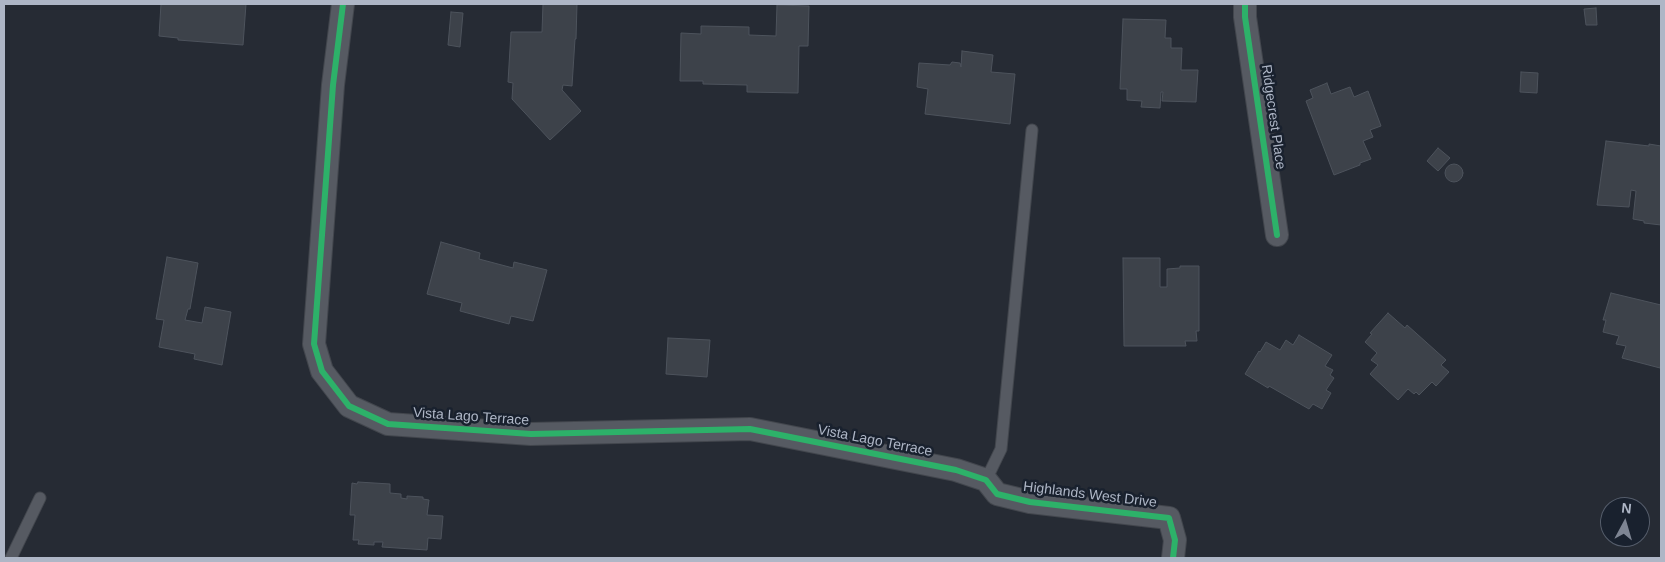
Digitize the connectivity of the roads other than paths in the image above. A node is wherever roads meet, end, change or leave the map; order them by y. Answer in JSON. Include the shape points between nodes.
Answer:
{"nodes":[{"id":1,"x":342,"y":4,"type":"edge"},
{"id":2,"x":1245,"y":4,"type":"edge"},
{"id":3,"x":1032,"y":130,"type":"dead end"},
{"id":4,"x":1277,"y":234,"type":"dead end"},
{"id":5,"x":992,"y":487,"type":"junction"},
{"id":6,"x":40,"y":498,"type":"dead end"},
{"id":7,"x":11,"y":558,"type":"edge"},
{"id":8,"x":1173,"y":558,"type":"edge"}],
"edges":[{"from":1,"to":5,"type":"street","name":"Vista Lago Terrace","via":[[314,344],[322,371],[349,406],[388,424],[531,434],[750,429],[956,470]]},
{"from":2,"to":4,"type":"street","name":"Ridgecrest Place"},
{"from":3,"to":5,"type":"lane","via":[[1001,449]]},
{"from":5,"to":8,"type":"street","name":"Highlands West Drive","via":[[1030,502],[1169,518],[1175,540]]},
{"from":6,"to":7,"type":"lane"}]}
